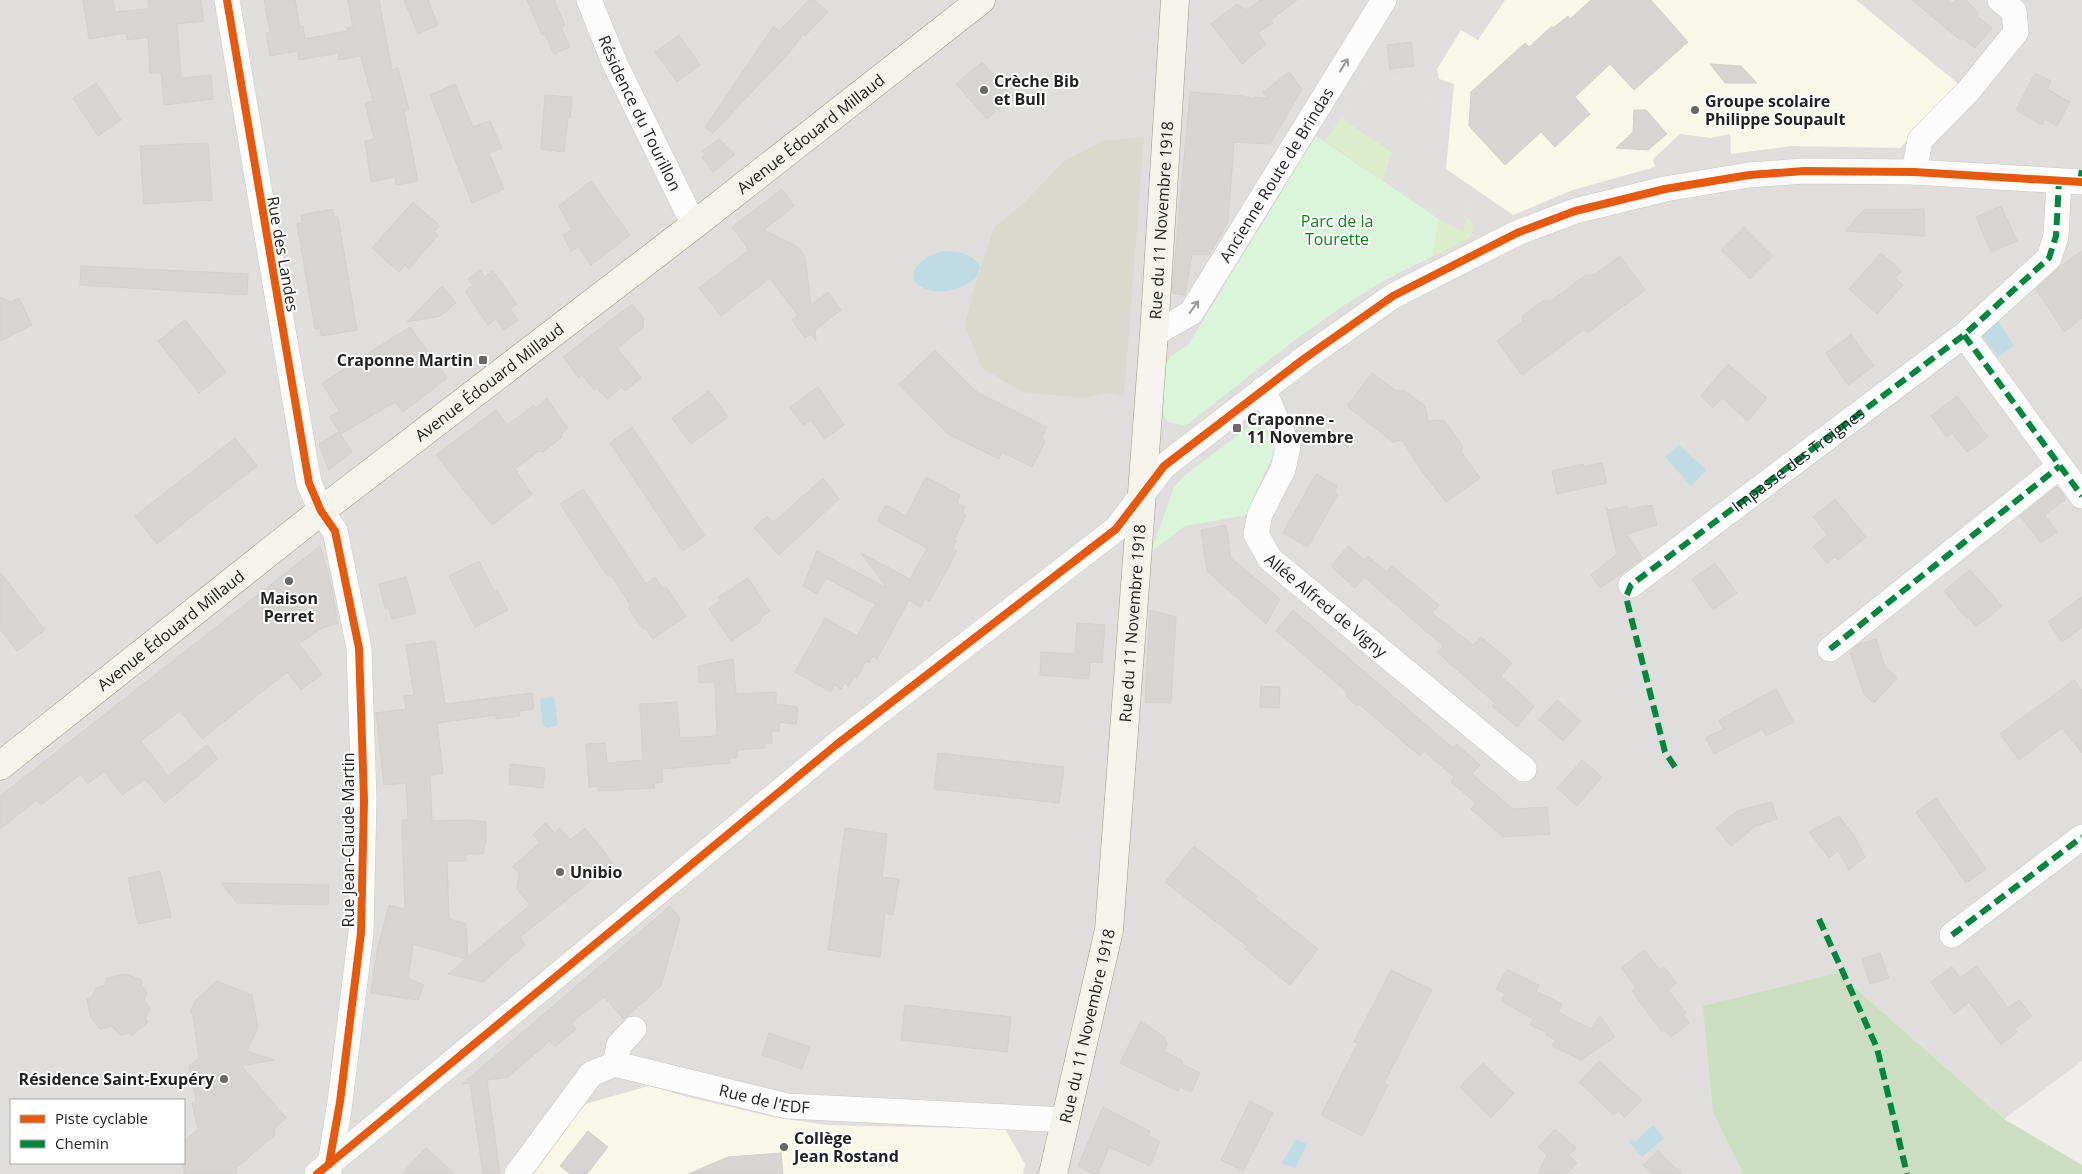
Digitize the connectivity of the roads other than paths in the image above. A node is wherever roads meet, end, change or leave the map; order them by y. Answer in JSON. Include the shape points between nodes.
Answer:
{"nodes":[{"id":1,"x":227,"y":0,"type":"edge"},
{"id":2,"x":589,"y":0,"type":"edge"},
{"id":3,"x":981,"y":0,"type":"edge"},
{"id":4,"x":1384,"y":0,"type":"edge"},
{"id":5,"x":2000,"y":0,"type":"edge"},
{"id":6,"x":1174,"y":3,"type":"edge"},
{"id":7,"x":1914,"y":172,"type":"junction"},
{"id":8,"x":2076,"y":178,"type":"edge"},
{"id":9,"x":694,"y":224,"type":"junction"},
{"id":10,"x":1154,"y":334,"type":"junction"},
{"id":11,"x":1964,"y":335,"type":"junction"},
{"id":12,"x":1264,"y":389,"type":"junction"},
{"id":13,"x":2060,"y":466,"type":"junction"},
{"id":14,"x":2080,"y":490,"type":"edge"},
{"id":15,"x":1141,"y":494,"type":"junction"},
{"id":16,"x":321,"y":511,"type":"junction"},
{"id":17,"x":1630,"y":585,"type":"dead end"},
{"id":18,"x":1830,"y":649,"type":"dead end"},
{"id":19,"x":0,"y":766,"type":"edge"},
{"id":20,"x":1524,"y":769,"type":"dead end"},
{"id":21,"x":2082,"y":837,"type":"edge"},
{"id":22,"x":1952,"y":935,"type":"dead end"},
{"id":23,"x":634,"y":1030,"type":"dead end"},
{"id":24,"x":615,"y":1064,"type":"junction"},
{"id":25,"x":1066,"y":1120,"type":"junction"},
{"id":26,"x":325,"y":1171,"type":"edge"},
{"id":27,"x":517,"y":1174,"type":"edge"},
{"id":28,"x":1053,"y":1174,"type":"edge"}],
"edges":[{"from":1,"to":16,"type":"street","name":"Rue des Landes","via":[[309,483]]},
{"from":2,"to":9,"type":"street","name":"Résidence du Tourillon","via":[[615,64]]},
{"from":3,"to":9,"type":"main road","name":"Avenue Édouard Millaud"},
{"from":10,"to":4,"type":"street","name":"Ancienne Route de Brindas","one_way":true,"via":[[1191,313]]},
{"from":5,"to":7,"type":"street","via":[[2014,11],[2016,32],[1970,89],[1920,140]]},
{"from":6,"to":10,"type":"main road","name":"Rue du 11 Novembre 1918"},
{"from":7,"to":8,"type":"street"},
{"from":7,"to":12,"type":"street","via":[[1804,171],[1749,175],[1655,190],[1575,210],[1495,243],[1393,296]]},
{"from":8,"to":11,"type":"street","name":"Impasse des Troignes","via":[[2049,258]]},
{"from":9,"to":16,"type":"main road","name":"Avenue Édouard Millaud"},
{"from":10,"to":15,"type":"main road","name":"Rue du 11 Novembre 1918"},
{"from":11,"to":13,"type":"street"},
{"from":11,"to":17,"type":"street","name":"Impasse des Troignes"},
{"from":12,"to":15,"type":"street","via":[[1164,466]]},
{"from":12,"to":20,"type":"street","name":"Allée Alfred de Vigny","via":[[1288,447],[1284,469],[1260,514],[1256,534],[1270,559]]},
{"from":13,"to":14,"type":"street"},
{"from":13,"to":18,"type":"street"},
{"from":15,"to":25,"type":"main road","name":"Rue du 11 Novembre 1918","via":[[1109,930]]},
{"from":15,"to":26,"type":"street","via":[[1116,529],[836,745]]},
{"from":16,"to":19,"type":"main road","name":"Avenue Édouard Millaud"},
{"from":16,"to":26,"type":"street","name":"Rue Jean-Claude Martin","via":[[335,531],[359,648],[364,800],[361,933],[340,1102]]},
{"from":21,"to":22,"type":"street"},
{"from":23,"to":24,"type":"street","via":[[619,1045]]},
{"from":24,"to":25,"type":"street","name":"Rue de l'EDF","via":[[787,1106]]},
{"from":24,"to":27,"type":"street","via":[[591,1074]]},
{"from":25,"to":28,"type":"main road","name":"Rue du 11 Novembre 1918"}]}
